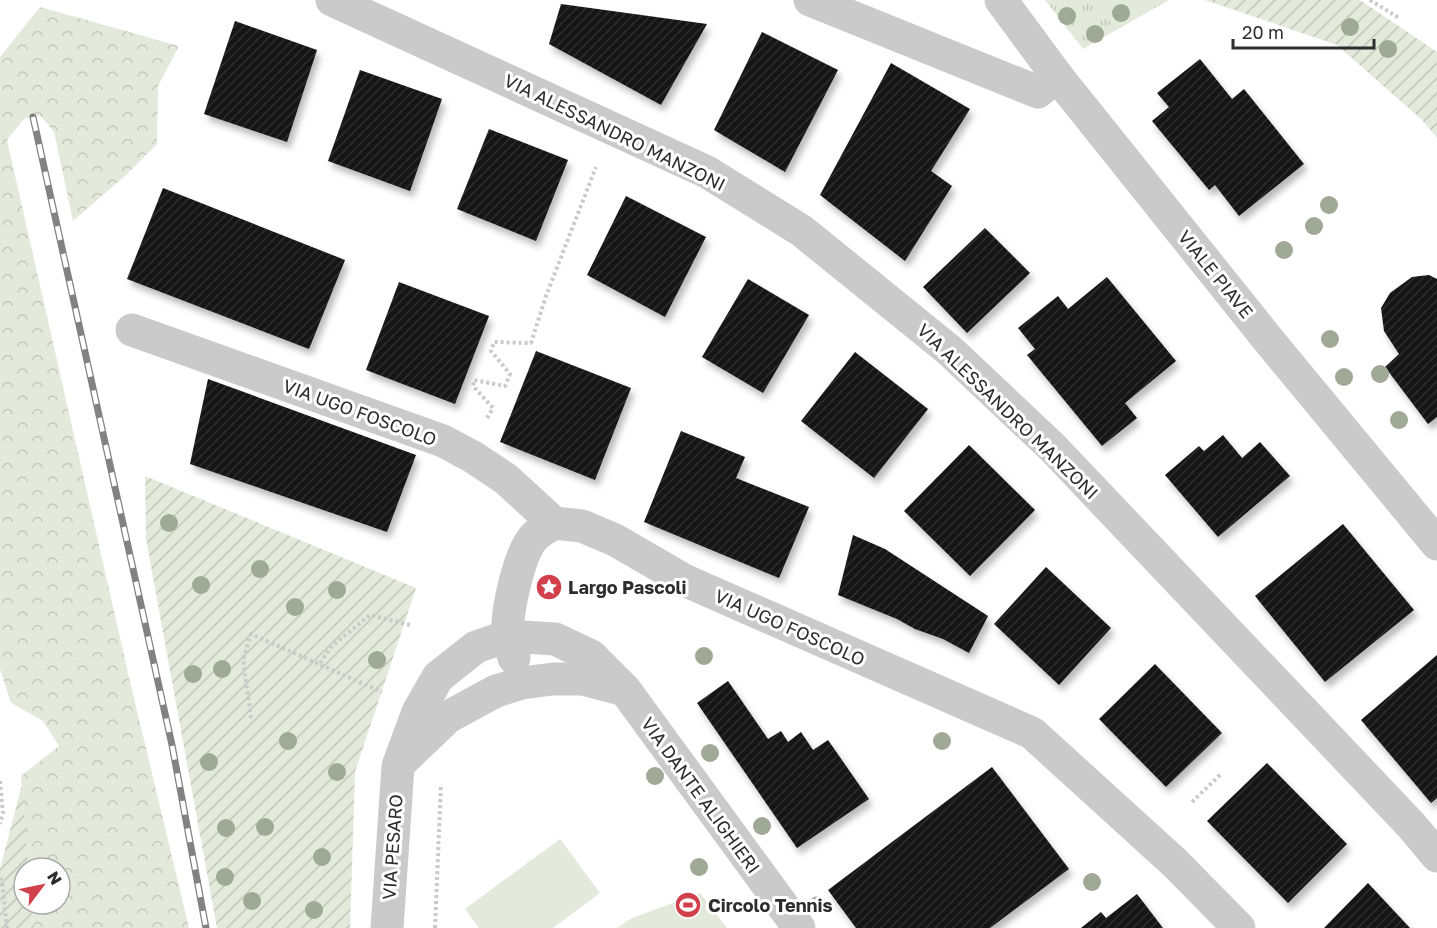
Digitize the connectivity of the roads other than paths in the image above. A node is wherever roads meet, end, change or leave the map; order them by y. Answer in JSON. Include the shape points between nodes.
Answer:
{"nodes":[{"id":1,"x":332,"y":0,"type":"edge"},
{"id":2,"x":810,"y":0,"type":"edge"},
{"id":3,"x":1000,"y":0,"type":"edge"},
{"id":4,"x":1058,"y":76,"type":"junction"},
{"id":5,"x":132,"y":330,"type":"dead end"},
{"id":6,"x":554,"y":523,"type":"junction"},
{"id":7,"x":1437,"y":544,"type":"edge"},
{"id":8,"x":508,"y":636,"type":"junction"},
{"id":9,"x":522,"y":683,"type":"junction"},
{"id":10,"x":625,"y":690,"type":"junction"},
{"id":11,"x":398,"y":766,"type":"junction"},
{"id":12,"x":1437,"y":856,"type":"edge"},
{"id":13,"x":387,"y":928,"type":"edge"},
{"id":14,"x":799,"y":928,"type":"edge"},
{"id":15,"x":1239,"y":928,"type":"edge"}],
"edges":[{"from":1,"to":12,"type":"street","name":"VIA ALESSANDRO MANZONI","via":[[707,172],[802,231],[949,350],[1053,448]]},
{"from":2,"to":4,"type":"street","via":[[1038,92]]},
{"from":3,"to":4,"type":"street","name":"VIALE PIAVE"},
{"from":4,"to":7,"type":"street","name":"VIALE PIAVE"},
{"from":5,"to":6,"type":"street","name":"VIA UGO FOSCOLO","via":[[442,441],[506,479]]},
{"from":6,"to":8,"type":"street","via":[[534,537],[520,563]]},
{"from":6,"to":15,"type":"street","name":"VIA UGO FOSCOLO","via":[[582,526],[615,540],[684,580],[1032,733],[1175,863]]},
{"from":8,"to":9,"type":"street"},
{"from":8,"to":10,"type":"street","via":[[555,639],[591,656]]},
{"from":8,"to":11,"type":"street","name":"VIA PESARO","via":[[476,647],[438,677],[418,712]]},
{"from":9,"to":10,"type":"street","via":[[583,679]]},
{"from":9,"to":11,"type":"street","via":[[496,691],[448,717]]},
{"from":10,"to":14,"type":"street","name":"VIA DANTE ALIGHIERI"},
{"from":11,"to":13,"type":"street","name":"VIA PESARO"}]}
